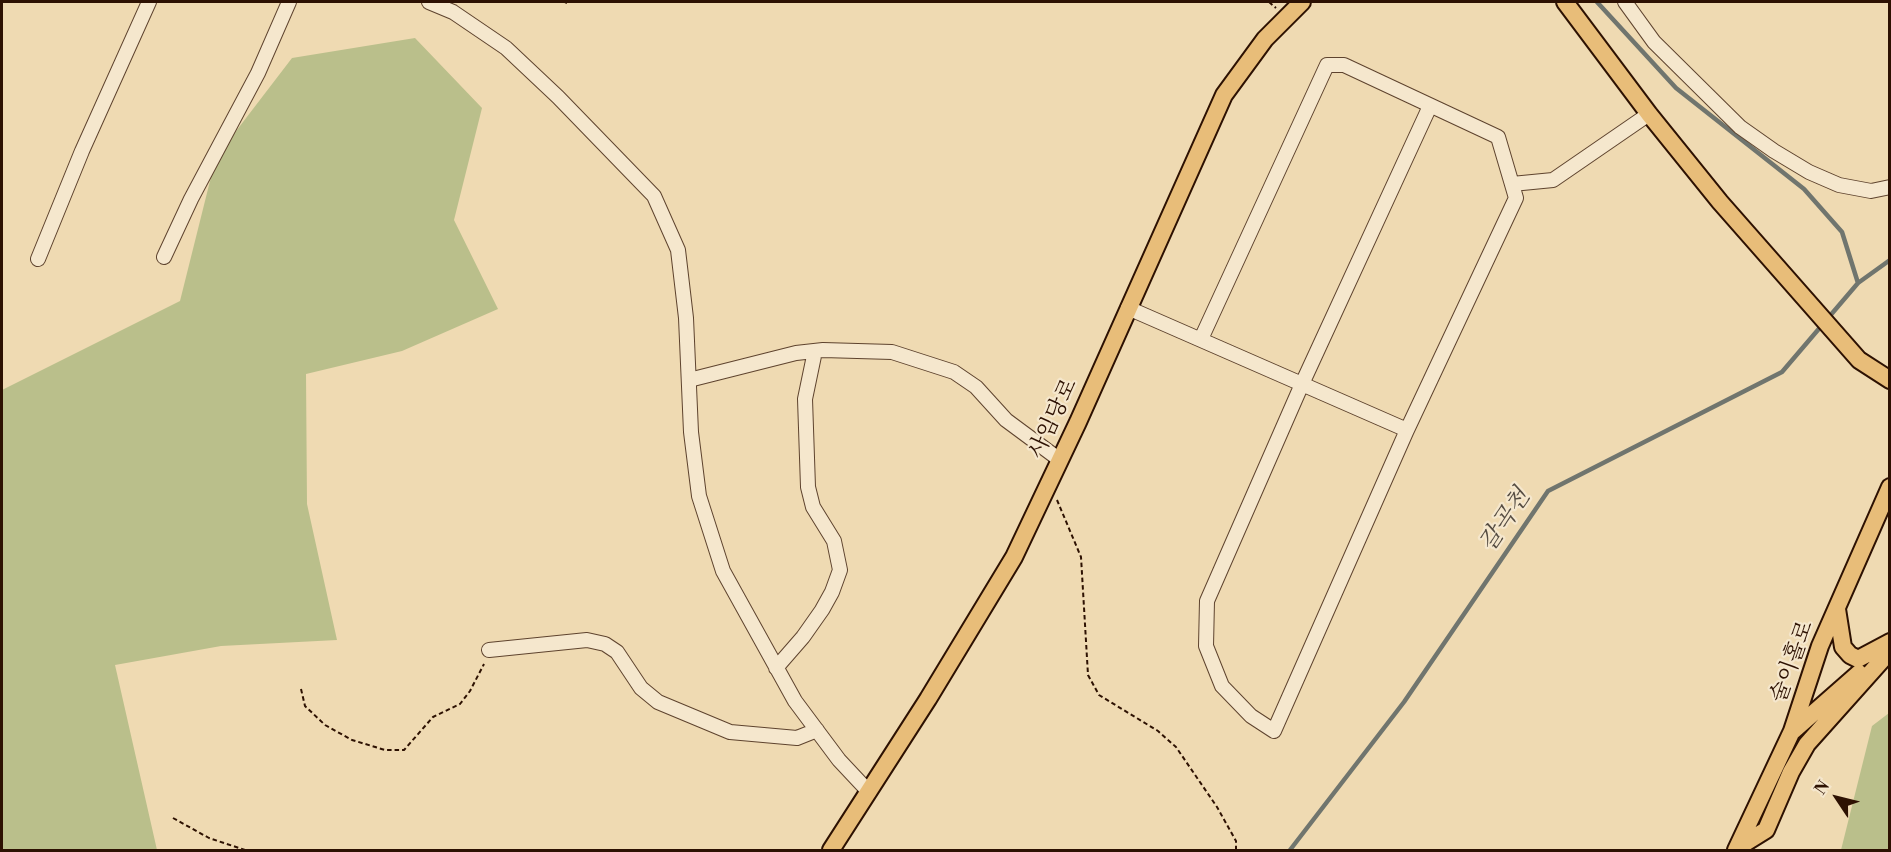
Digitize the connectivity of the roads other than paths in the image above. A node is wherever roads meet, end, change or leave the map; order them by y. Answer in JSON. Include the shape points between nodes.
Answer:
{"nodes":[{"id":1,"x":149,"y":2,"type":"edge"},
{"id":2,"x":290,"y":2,"type":"edge"},
{"id":3,"x":429,"y":2,"type":"edge"},
{"id":4,"x":1302,"y":2,"type":"edge"},
{"id":5,"x":1565,"y":2,"type":"edge"},
{"id":6,"x":1625,"y":2,"type":"edge"},
{"id":7,"x":1430,"y":105,"type":"junction"},
{"id":8,"x":1649,"y":114,"type":"junction"},
{"id":9,"x":1512,"y":184,"type":"junction"},
{"id":10,"x":1890,"y":187,"type":"edge"},
{"id":11,"x":164,"y":257,"type":"dead end"},
{"id":12,"x":38,"y":259,"type":"dead end"},
{"id":13,"x":1128,"y":308,"type":"junction"},
{"id":14,"x":1202,"y":339,"type":"junction"},
{"id":15,"x":815,"y":351,"type":"junction"},
{"id":16,"x":689,"y":380,"type":"junction"},
{"id":17,"x":1890,"y":380,"type":"edge"},
{"id":18,"x":1302,"y":384,"type":"junction"},
{"id":19,"x":1407,"y":430,"type":"junction"},
{"id":20,"x":1060,"y":460,"type":"junction"},
{"id":21,"x":1890,"y":487,"type":"edge"},
{"id":22,"x":1837,"y":608,"type":"junction"},
{"id":23,"x":1890,"y":642,"type":"edge"},
{"id":24,"x":1890,"y":647,"type":"edge"},
{"id":25,"x":489,"y":650,"type":"road end"},
{"id":26,"x":1890,"y":651,"type":"edge"},
{"id":27,"x":776,"y":668,"type":"junction"},
{"id":28,"x":817,"y":730,"type":"junction"},
{"id":29,"x":1792,"y":731,"type":"junction"},
{"id":30,"x":869,"y":792,"type":"junction"},
{"id":31,"x":831,"y":850,"type":"edge"},
{"id":32,"x":1736,"y":850,"type":"edge"}],
"edges":[{"from":1,"to":12,"type":"street"},
{"from":2,"to":11,"type":"street"},
{"from":3,"to":16,"type":"street","via":[[453,12],[506,48],[654,196],[678,250]]},
{"from":4,"to":13,"type":"main road","name":"사임당로","via":[[1265,39],[1224,95]]},
{"from":5,"to":8,"type":"main road"},
{"from":6,"to":10,"type":"street","via":[[1654,42],[1740,127],[1774,151],[1839,185],[1872,191]]},
{"from":7,"to":9,"type":"street","via":[[1498,137]]},
{"from":7,"to":14,"type":"street","via":[[1344,65],[1327,65]]},
{"from":7,"to":18,"type":"street"},
{"from":8,"to":9,"type":"street","via":[[1553,180]]},
{"from":8,"to":17,"type":"main road","via":[[1720,202],[1859,360]]},
{"from":9,"to":19,"type":"street","via":[[1516,198]]},
{"from":13,"to":14,"type":"street"},
{"from":13,"to":20,"type":"main road","name":"사임당로"},
{"from":14,"to":18,"type":"street"},
{"from":15,"to":16,"type":"street"},
{"from":15,"to":20,"type":"street","via":[[892,352],[954,372],[976,387],[1006,420]]},
{"from":15,"to":27,"type":"street","via":[[806,399],[808,487],[813,507],[834,541],[840,570],[822,610]]},
{"from":16,"to":27,"type":"street","via":[[699,496],[723,571]]},
{"from":18,"to":19,"type":"street"},
{"from":18,"to":19,"type":"street","via":[[1207,601],[1206,646],[1222,686],[1251,716],[1274,731]]},
{"from":20,"to":30,"type":"main road","name":"사임당로","via":[[1014,557]]},
{"from":21,"to":22,"type":"main road","name":"술이홀로"},
{"from":22,"to":23,"type":"main road","via":[[1843,647],[1851,655],[1858,658]]},
{"from":22,"to":29,"type":"main road","name":"술이홀로"},
{"from":24,"to":29,"type":"main road"},
{"from":25,"to":28,"type":"street","via":[[587,640],[605,644],[617,652],[641,688],[658,702],[730,732],[797,738]]},
{"from":26,"to":32,"type":"main road","via":[[1808,744],[1766,830]]},
{"from":27,"to":28,"type":"street"},
{"from":28,"to":30,"type":"street"},
{"from":29,"to":32,"type":"main road","name":"술이홀로"},
{"from":30,"to":31,"type":"main road","name":"사임당로"}]}
